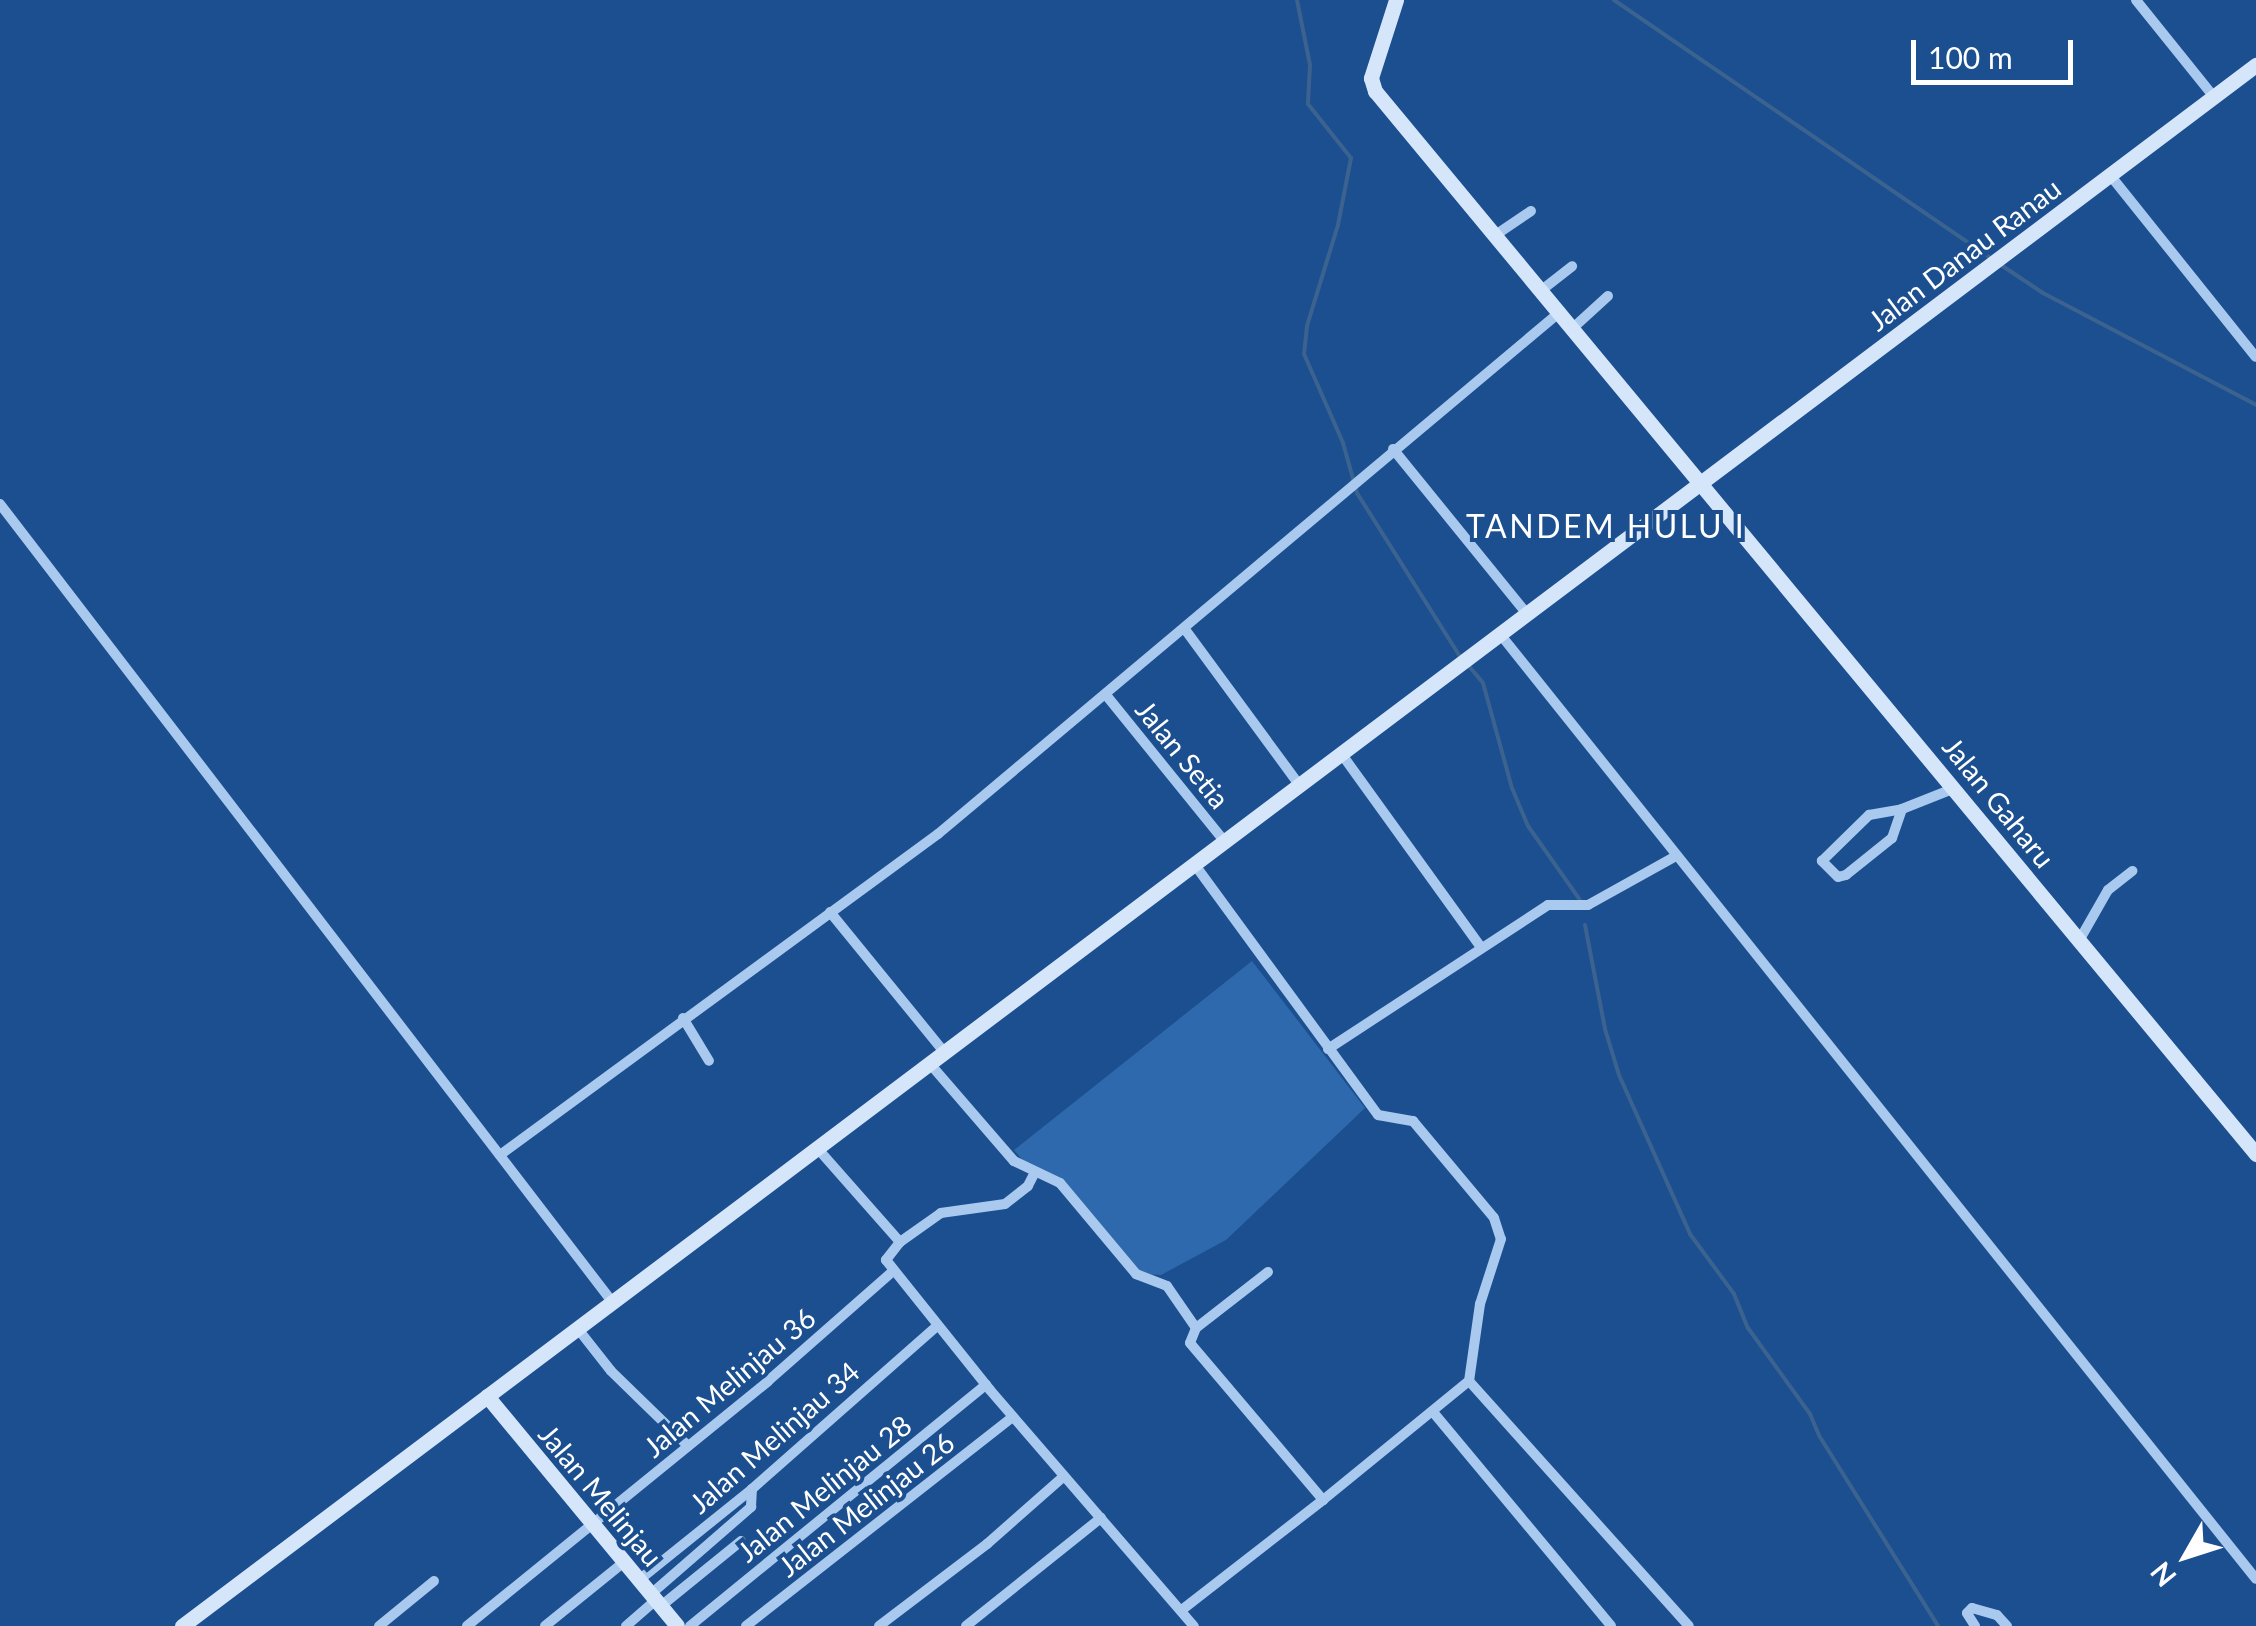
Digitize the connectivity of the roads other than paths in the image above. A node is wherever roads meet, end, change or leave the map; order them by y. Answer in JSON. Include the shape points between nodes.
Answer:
{"nodes":[{"id":1,"x":1396,"y":0,"type":"edge"},
{"id":2,"x":2136,"y":0,"type":"edge"},
{"id":3,"x":2256,"y":65,"type":"edge"},
{"id":4,"x":2214,"y":97,"type":"junction"},
{"id":5,"x":2110,"y":175,"type":"junction"},
{"id":6,"x":1531,"y":211,"type":"dead end"},
{"id":7,"x":1498,"y":234,"type":"junction"},
{"id":8,"x":1572,"y":266,"type":"dead end"},
{"id":9,"x":1543,"y":290,"type":"junction"},
{"id":10,"x":1608,"y":296,"type":"dead end"},
{"id":11,"x":1561,"y":312,"type":"junction"},
{"id":12,"x":1574,"y":327,"type":"junction"},
{"id":13,"x":2256,"y":357,"type":"edge"},
{"id":14,"x":1393,"y":449,"type":"junction"},
{"id":15,"x":1702,"y":482,"type":"junction"},
{"id":16,"x":0,"y":504,"type":"edge"},
{"id":17,"x":1528,"y":614,"type":"junction"},
{"id":18,"x":1184,"y":628,"type":"junction"},
{"id":19,"x":1500,"y":634,"type":"junction"},
{"id":20,"x":1106,"y":695,"type":"junction"},
{"id":21,"x":1343,"y":756,"type":"junction"},
{"id":22,"x":1300,"y":786,"type":"junction"},
{"id":23,"x":1955,"y":788,"type":"junction"},
{"id":24,"x":1902,"y":809,"type":"junction"},
{"id":25,"x":1225,"y":842,"type":"junction"},
{"id":26,"x":1676,"y":856,"type":"junction"},
{"id":27,"x":1194,"y":865,"type":"junction"},
{"id":28,"x":2132,"y":872,"type":"dead end"},
{"id":29,"x":830,"y":912,"type":"junction"},
{"id":30,"x":2080,"y":940,"type":"junction"},
{"id":31,"x":1480,"y":946,"type":"junction"},
{"id":32,"x":683,"y":1018,"type":"junction"},
{"id":33,"x":1328,"y":1048,"type":"junction"},
{"id":34,"x":945,"y":1053,"type":"junction"},
{"id":35,"x":708,"y":1061,"type":"dead end"},
{"id":36,"x":930,"y":1065,"type":"junction"},
{"id":37,"x":818,"y":1149,"type":"junction"},
{"id":38,"x":2256,"y":1154,"type":"edge"},
{"id":39,"x":500,"y":1155,"type":"junction"},
{"id":40,"x":1035,"y":1172,"type":"junction"},
{"id":41,"x":900,"y":1242,"type":"junction"},
{"id":42,"x":892,"y":1272,"type":"junction"},
{"id":43,"x":1268,"y":1272,"type":"dead end"},
{"id":44,"x":614,"y":1304,"type":"junction"},
{"id":45,"x":937,"y":1326,"type":"junction"},
{"id":46,"x":1196,"y":1328,"type":"junction"},
{"id":47,"x":578,"y":1329,"type":"junction"},
{"id":48,"x":1469,"y":1381,"type":"junction"},
{"id":49,"x":986,"y":1385,"type":"junction"},
{"id":50,"x":487,"y":1396,"type":"junction"},
{"id":51,"x":1433,"y":1412,"type":"junction"},
{"id":52,"x":1014,"y":1417,"type":"junction"},
{"id":53,"x":688,"y":1446,"type":"junction"},
{"id":54,"x":1063,"y":1477,"type":"junction"},
{"id":55,"x":752,"y":1488,"type":"junction"},
{"id":56,"x":1323,"y":1500,"type":"junction"},
{"id":57,"x":1101,"y":1518,"type":"junction"},
{"id":58,"x":593,"y":1524,"type":"junction"},
{"id":59,"x":741,"y":1541,"type":"dead end"},
{"id":60,"x":624,"y":1562,"type":"junction"},
{"id":61,"x":2256,"y":1579,"type":"edge"},
{"id":62,"x":639,"y":1580,"type":"junction"},
{"id":63,"x":434,"y":1581,"type":"dead end"},
{"id":64,"x":656,"y":1600,"type":"junction"},
{"id":65,"x":1183,"y":1609,"type":"junction"},
{"id":66,"x":188,"y":1625,"type":"edge"},
{"id":67,"x":379,"y":1626,"type":"edge"},
{"id":68,"x":467,"y":1626,"type":"edge"},
{"id":69,"x":546,"y":1626,"type":"edge"},
{"id":70,"x":626,"y":1626,"type":"edge"},
{"id":71,"x":677,"y":1626,"type":"edge"},
{"id":72,"x":690,"y":1626,"type":"edge"},
{"id":73,"x":746,"y":1626,"type":"edge"},
{"id":74,"x":878,"y":1626,"type":"edge"},
{"id":75,"x":966,"y":1626,"type":"edge"},
{"id":76,"x":1194,"y":1626,"type":"edge"},
{"id":77,"x":1611,"y":1626,"type":"edge"},
{"id":78,"x":1689,"y":1626,"type":"edge"},
{"id":79,"x":1975,"y":1626,"type":"edge"},
{"id":80,"x":2007,"y":1626,"type":"edge"}],
"edges":[{"from":1,"to":7,"type":"street","name":"Jalan Gaharu","via":[[1372,85]]},
{"from":2,"to":4,"type":"street"},
{"from":3,"to":4,"type":"street","name":"Jalan Danau Ranau"},
{"from":4,"to":5,"type":"street","name":"Jalan Danau Ranau"},
{"from":5,"to":13,"type":"street"},
{"from":5,"to":15,"type":"street","name":"Jalan Danau Ranau"},
{"from":6,"to":7,"type":"street"},
{"from":7,"to":9,"type":"street","name":"Jalan Gaharu"},
{"from":8,"to":9,"type":"street"},
{"from":9,"to":11,"type":"street","name":"Jalan Gaharu"},
{"from":10,"to":12,"type":"street"},
{"from":11,"to":12,"type":"street","name":"Jalan Gaharu"},
{"from":11,"to":14,"type":"street"},
{"from":12,"to":15,"type":"street","name":"Jalan Gaharu"},
{"from":14,"to":17,"type":"street"},
{"from":14,"to":18,"type":"street"},
{"from":15,"to":17,"type":"street","name":"Jalan Danau Ranau"},
{"from":15,"to":23,"type":"street","name":"Jalan Gaharu"},
{"from":16,"to":39,"type":"street"},
{"from":17,"to":19,"type":"street","name":"Jalan Danau Ranau"},
{"from":18,"to":20,"type":"street"},
{"from":18,"to":22,"type":"street"},
{"from":19,"to":21,"type":"street","name":"Jalan Danau Ranau"},
{"from":19,"to":26,"type":"street"},
{"from":20,"to":25,"type":"street","name":"Jalan Setia"},
{"from":20,"to":29,"type":"street","via":[[938,834]]},
{"from":21,"to":22,"type":"street","name":"Jalan Danau Ranau"},
{"from":21,"to":31,"type":"street"},
{"from":22,"to":25,"type":"street","name":"Jalan Danau Ranau"},
{"from":23,"to":24,"type":"street"},
{"from":23,"to":30,"type":"street","name":"Jalan Gaharu"},
{"from":24,"to":24,"type":"street","via":[[1864,818],[1822,861],[1838,877],[1846,875],[1892,838]]},
{"from":25,"to":27,"type":"street","name":"Jalan Danau Ranau"},
{"from":26,"to":31,"type":"street","via":[[1588,905],[1548,904]]},
{"from":26,"to":61,"type":"street"},
{"from":27,"to":33,"type":"street"},
{"from":27,"to":34,"type":"street","name":"Jalan Danau Ranau"},
{"from":28,"to":30,"type":"street","via":[[2108,890]]},
{"from":29,"to":32,"type":"street"},
{"from":29,"to":34,"type":"street"},
{"from":30,"to":38,"type":"street","name":"Jalan Gaharu"},
{"from":31,"to":33,"type":"street"},
{"from":32,"to":35,"type":"street"},
{"from":32,"to":39,"type":"street"},
{"from":33,"to":48,"type":"street","via":[[1378,1115],[1403,1117],[1422,1130],[1500,1227],[1499,1252],[1470,1348]]},
{"from":34,"to":36,"type":"street","name":"Jalan Danau Ranau"},
{"from":36,"to":37,"type":"street","name":"Jalan Danau Ranau"},
{"from":36,"to":40,"type":"street","via":[[1014,1161]]},
{"from":37,"to":41,"type":"street"},
{"from":37,"to":44,"type":"street","name":"Jalan Danau Ranau"},
{"from":39,"to":44,"type":"street"},
{"from":40,"to":41,"type":"street","via":[[1004,1204],[949,1210]]},
{"from":40,"to":46,"type":"street","via":[[1068,1190],[1136,1274],[1167,1286]]},
{"from":41,"to":42,"type":"street","via":[[887,1256]]},
{"from":42,"to":45,"type":"street"},
{"from":42,"to":53,"type":"street","name":"Jalan Melinjau 36"},
{"from":43,"to":46,"type":"street"},
{"from":44,"to":47,"type":"street","name":"Jalan Danau Ranau"},
{"from":45,"to":49,"type":"street"},
{"from":45,"to":55,"type":"street","name":"Jalan Melinjau 34"},
{"from":46,"to":56,"type":"street","via":[[1192,1347]]},
{"from":47,"to":50,"type":"street","name":"Jalan Danau Ranau"},
{"from":47,"to":53,"type":"street"},
{"from":48,"to":51,"type":"street"},
{"from":48,"to":78,"type":"street"},
{"from":49,"to":52,"type":"street"},
{"from":49,"to":72,"type":"street","name":"Jalan Melinjau 28"},
{"from":50,"to":58,"type":"street","name":"Jalan Melinjau"},
{"from":50,"to":66,"type":"street","name":"Jalan Danau Ranau"},
{"from":51,"to":56,"type":"street"},
{"from":51,"to":77,"type":"street"},
{"from":52,"to":54,"type":"street"},
{"from":52,"to":73,"type":"street","name":"Jalan Melinjau 26"},
{"from":53,"to":58,"type":"street","name":"Jalan Melinjau 36"},
{"from":54,"to":57,"type":"street"},
{"from":54,"to":74,"type":"street"},
{"from":55,"to":62,"type":"street","name":"Jalan Melinjau 34"},
{"from":55,"to":64,"type":"street","via":[[751,1507]]},
{"from":56,"to":65,"type":"street"},
{"from":57,"to":65,"type":"street"},
{"from":57,"to":75,"type":"street"},
{"from":58,"to":60,"type":"street","name":"Jalan Melinjau"},
{"from":58,"to":68,"type":"street","name":"Jalan Melinjau 36"},
{"from":59,"to":64,"type":"street"},
{"from":60,"to":62,"type":"street","name":"Jalan Melinjau"},
{"from":60,"to":69,"type":"street"},
{"from":62,"to":64,"type":"street","name":"Jalan Melinjau"},
{"from":63,"to":67,"type":"street"},
{"from":64,"to":70,"type":"street"},
{"from":64,"to":71,"type":"street","name":"Jalan Melinjau"},
{"from":65,"to":76,"type":"street"},
{"from":79,"to":80,"type":"street","via":[[1968,1616],[1972,1608],[1997,1615]]}]}
